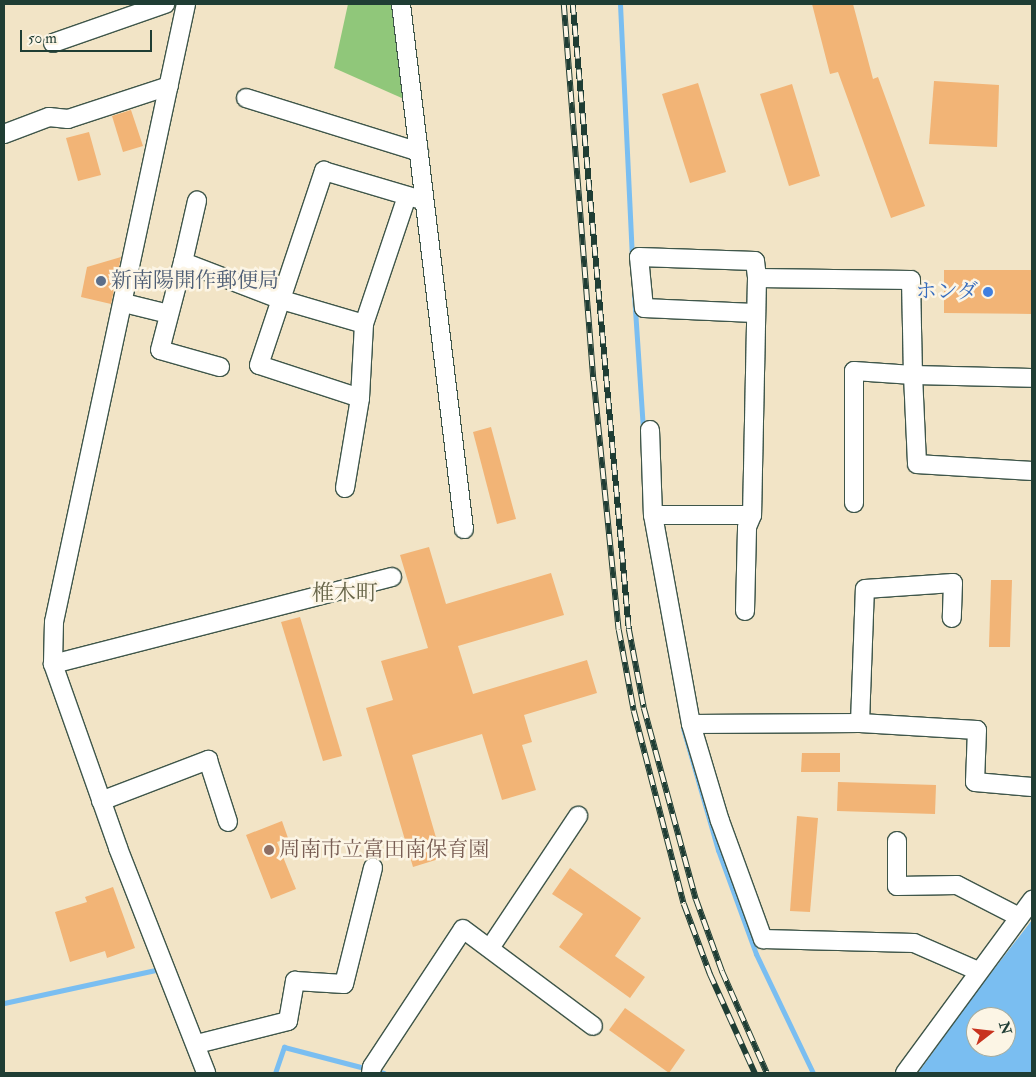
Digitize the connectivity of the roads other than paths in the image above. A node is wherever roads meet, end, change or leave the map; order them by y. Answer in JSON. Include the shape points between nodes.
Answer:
{"nodes":[{"id":1,"x":165,"y":4,"type":"edge"},
{"id":2,"x":186,"y":4,"type":"edge"},
{"id":3,"x":401,"y":4,"type":"edge"},
{"id":4,"x":134,"y":9,"type":"edge"},
{"id":5,"x":53,"y":43,"type":"dead end"},
{"id":6,"x":168,"y":86,"type":"junction"},
{"id":7,"x":246,"y":98,"type":"dead end"},
{"id":8,"x":4,"y":134,"type":"edge"},
{"id":9,"x":419,"y":152,"type":"junction"},
{"id":10,"x":407,"y":196,"type":"junction"},
{"id":11,"x":197,"y":201,"type":"dead end"},
{"id":12,"x":425,"y":202,"type":"junction"},
{"id":13,"x":183,"y":262,"type":"junction"},
{"id":14,"x":757,"y":278,"type":"junction"},
{"id":15,"x":282,"y":300,"type":"junction"},
{"id":16,"x":124,"y":303,"type":"junction"},
{"id":17,"x":754,"y":313,"type":"junction"},
{"id":18,"x":169,"y":314,"type":"junction"},
{"id":19,"x":364,"y":324,"type":"junction"},
{"id":20,"x":220,"y":368,"type":"dead end"},
{"id":21,"x":913,"y":375,"type":"junction"},
{"id":22,"x":1032,"y":378,"type":"edge"},
{"id":23,"x":360,"y":398,"type":"junction"},
{"id":24,"x":650,"y":430,"type":"dead end"},
{"id":25,"x":1032,"y":471,"type":"edge"},
{"id":26,"x":345,"y":488,"type":"dead end"},
{"id":27,"x":854,"y":503,"type":"dead end"},
{"id":28,"x":653,"y":515,"type":"junction"},
{"id":29,"x":752,"y":515,"type":"junction"},
{"id":30,"x":464,"y":529,"type":"dead end"},
{"id":31,"x":392,"y":577,"type":"dead end"},
{"id":32,"x":745,"y":611,"type":"dead end"},
{"id":33,"x":952,"y":618,"type":"dead end"},
{"id":34,"x":53,"y":664,"type":"junction"},
{"id":35,"x":691,"y":724,"type":"junction"},
{"id":36,"x":860,"y":724,"type":"junction"},
{"id":37,"x":1032,"y":787,"type":"edge"},
{"id":38,"x":101,"y":801,"type":"junction"},
{"id":39,"x":578,"y":816,"type":"dead end"},
{"id":40,"x":228,"y":822,"type":"dead end"},
{"id":41,"x":897,"y":841,"type":"dead end"},
{"id":42,"x":373,"y":868,"type":"dead end"},
{"id":43,"x":1032,"y":900,"type":"edge"},
{"id":44,"x":1019,"y":918,"type":"junction"},
{"id":45,"x":490,"y":948,"type":"junction"},
{"id":46,"x":978,"y":971,"type":"junction"},
{"id":47,"x":593,"y":1026,"type":"dead end"},
{"id":48,"x":197,"y":1044,"type":"junction"},
{"id":49,"x":206,"y":1073,"type":"edge"},
{"id":50,"x":372,"y":1073,"type":"edge"},
{"id":51,"x":905,"y":1073,"type":"edge"}],
"edges":[{"from":1,"to":4,"type":"street"},
{"from":2,"to":6,"type":"street"},
{"from":3,"to":9,"type":"street"},
{"from":4,"to":5,"type":"street"},
{"from":6,"to":8,"type":"street","via":[[68,120],[49,117]]},
{"from":6,"to":16,"type":"street"},
{"from":7,"to":9,"type":"street"},
{"from":9,"to":12,"type":"street"},
{"from":10,"to":12,"type":"street"},
{"from":10,"to":15,"type":"street","via":[[324,171]]},
{"from":10,"to":19,"type":"street"},
{"from":11,"to":13,"type":"street"},
{"from":12,"to":30,"type":"street"},
{"from":13,"to":15,"type":"street"},
{"from":13,"to":18,"type":"street"},
{"from":14,"to":17,"type":"street"},
{"from":14,"to":17,"type":"street","via":[[755,261],[639,256],[644,308]]},
{"from":14,"to":21,"type":"street","via":[[911,280]]},
{"from":15,"to":19,"type":"street"},
{"from":15,"to":23,"type":"street","via":[[259,365]]},
{"from":16,"to":18,"type":"street"},
{"from":16,"to":34,"type":"street","via":[[54,622]]},
{"from":17,"to":29,"type":"street"},
{"from":18,"to":20,"type":"street","via":[[160,350]]},
{"from":19,"to":23,"type":"street"},
{"from":21,"to":22,"type":"street"},
{"from":21,"to":25,"type":"street","via":[[917,464]]},
{"from":21,"to":27,"type":"street","via":[[854,372]]},
{"from":23,"to":26,"type":"street"},
{"from":24,"to":28,"type":"street"},
{"from":28,"to":29,"type":"street"},
{"from":28,"to":35,"type":"street"},
{"from":29,"to":32,"type":"street","via":[[747,527]]},
{"from":31,"to":34,"type":"street"},
{"from":33,"to":36,"type":"street","via":[[953,583],[866,589]]},
{"from":34,"to":38,"type":"street"},
{"from":35,"to":36,"type":"street"},
{"from":35,"to":46,"type":"street","via":[[720,821],[762,939],[914,943]]},
{"from":36,"to":37,"type":"street","via":[[976,730],[975,782]]},
{"from":38,"to":40,"type":"street","via":[[208,760]]},
{"from":38,"to":48,"type":"street"},
{"from":39,"to":45,"type":"street"},
{"from":41,"to":44,"type":"street","via":[[897,886],[957,885]]},
{"from":42,"to":48,"type":"street","via":[[344,984],[295,981],[288,1021]]},
{"from":43,"to":44,"type":"street"},
{"from":44,"to":46,"type":"street"},
{"from":45,"to":47,"type":"street"},
{"from":45,"to":50,"type":"street","via":[[463,929],[372,1067]]},
{"from":46,"to":51,"type":"street"},
{"from":48,"to":49,"type":"street"}]}
